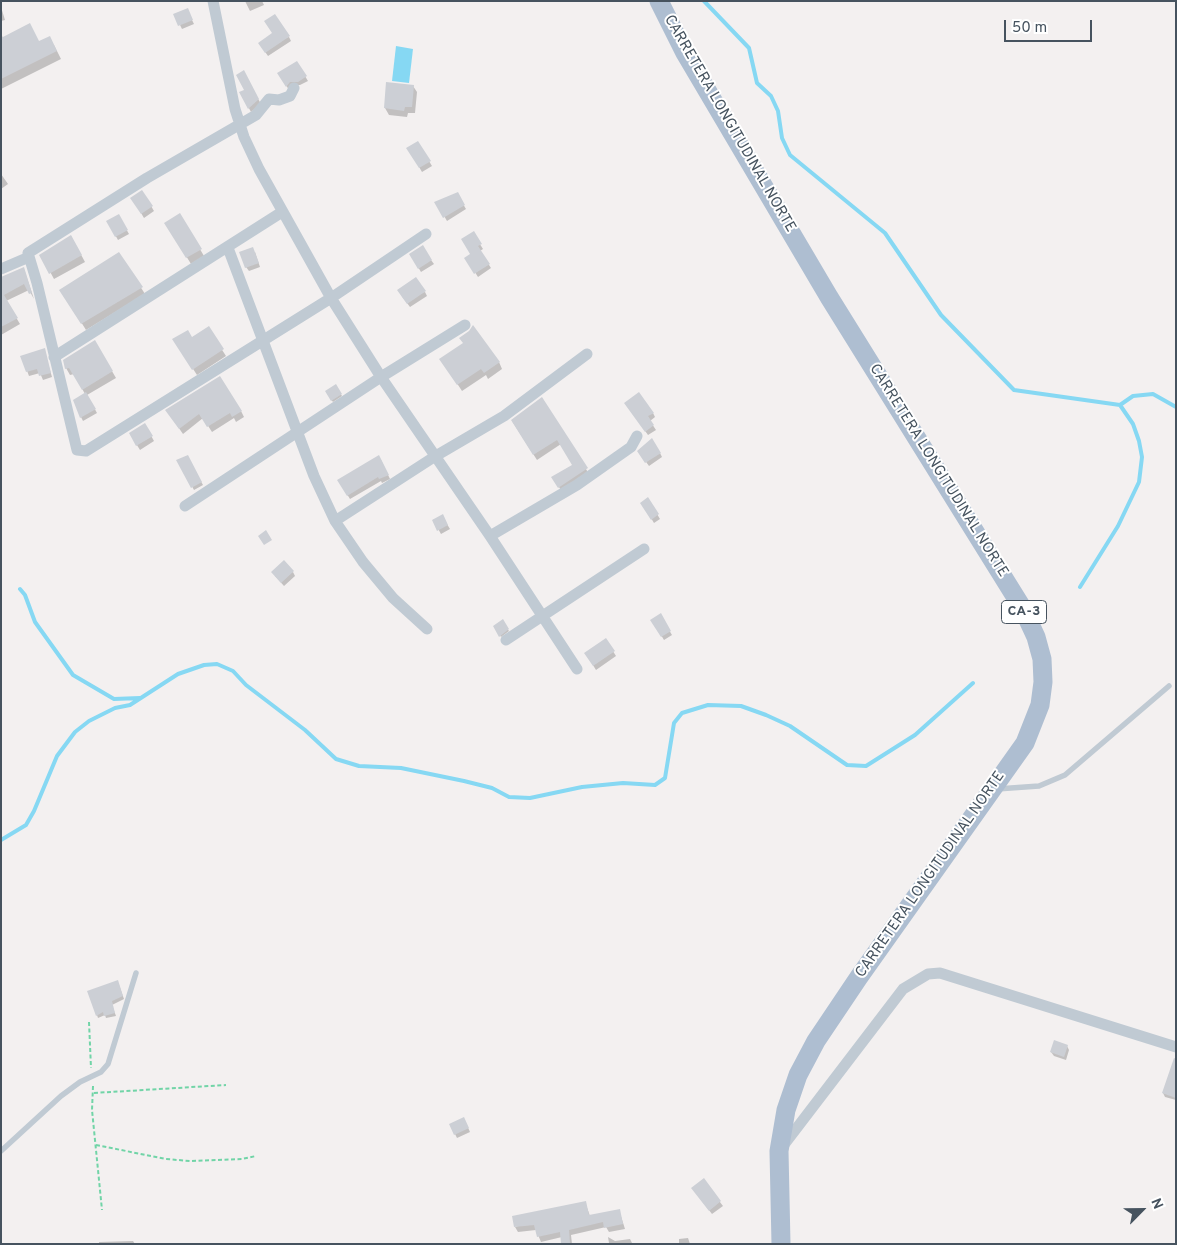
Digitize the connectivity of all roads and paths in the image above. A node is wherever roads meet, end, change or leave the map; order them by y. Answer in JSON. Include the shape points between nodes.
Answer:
{"nodes":[{"id":1,"x":213,"y":1,"type":"edge"},
{"id":2,"x":659,"y":1,"type":"edge"},
{"id":3,"x":294,"y":88,"type":"dead end"},
{"id":4,"x":239,"y":125,"type":"junction"},
{"id":5,"x":282,"y":212,"type":"junction"},
{"id":6,"x":426,"y":234,"type":"dead end"},
{"id":7,"x":228,"y":248,"type":"junction"},
{"id":8,"x":29,"y":257,"type":"junction"},
{"id":9,"x":1,"y":268,"type":"edge"},
{"id":10,"x":331,"y":298,"type":"junction"},
{"id":11,"x":465,"y":325,"type":"dead end"},
{"id":12,"x":262,"y":340,"type":"junction"},
{"id":13,"x":587,"y":354,"type":"dead end"},
{"id":14,"x":54,"y":357,"type":"junction"},
{"id":15,"x":381,"y":377,"type":"junction"},
{"id":16,"x":296,"y":432,"type":"junction"},
{"id":17,"x":638,"y":436,"type":"dead end"},
{"id":18,"x":434,"y":457,"type":"junction"},
{"id":19,"x":185,"y":506,"type":"dead end"},
{"id":20,"x":335,"y":521,"type":"junction"},
{"id":21,"x":490,"y":536,"type":"junction"},
{"id":22,"x":644,"y":549,"type":"dead end"},
{"id":23,"x":542,"y":615,"type":"junction"},
{"id":24,"x":427,"y":628,"type":"dead end"},
{"id":25,"x":506,"y":640,"type":"dead end"},
{"id":26,"x":577,"y":669,"type":"dead end"},
{"id":27,"x":1169,"y":686,"type":"dead end"},
{"id":28,"x":992,"y":789,"type":"junction"},
{"id":29,"x":136,"y":973,"type":"dead end"},
{"id":30,"x":89,"y":1022,"type":"dead end"},
{"id":31,"x":1176,"y":1047,"type":"edge"},
{"id":32,"x":92,"y":1076,"type":"junction"},
{"id":33,"x":226,"y":1084,"type":"dead end"},
{"id":34,"x":93,"y":1093,"type":"junction"},
{"id":35,"x":96,"y":1145,"type":"junction"},
{"id":36,"x":1,"y":1151,"type":"edge"},
{"id":37,"x":779,"y":1151,"type":"junction"},
{"id":38,"x":256,"y":1156,"type":"dead end"},
{"id":39,"x":102,"y":1210,"type":"dead end"},
{"id":40,"x":781,"y":1244,"type":"edge"}],
"edges":[{"from":1,"to":4,"type":"street"},
{"from":2,"to":28,"type":"main road","name":"CARRETERA LONGITUDINAL NORTE","number":"CA-3","via":[[685,53],[830,297],[1031,625],[1042,659],[1040,705],[1025,743]]},
{"from":3,"to":4,"type":"street","via":[[290,96],[269,99],[256,115]]},
{"from":4,"to":5,"type":"street"},
{"from":4,"to":8,"type":"street","via":[[28,253]]},
{"from":5,"to":7,"type":"street"},
{"from":5,"to":10,"type":"street"},
{"from":6,"to":10,"type":"street"},
{"from":7,"to":12,"type":"street"},
{"from":7,"to":14,"type":"street"},
{"from":8,"to":9,"type":"street"},
{"from":8,"to":14,"type":"street"},
{"from":10,"to":12,"type":"street"},
{"from":10,"to":15,"type":"street"},
{"from":11,"to":15,"type":"street"},
{"from":12,"to":14,"type":"street","via":[[83,452],[77,450]]},
{"from":12,"to":16,"type":"street"},
{"from":13,"to":18,"type":"street","via":[[504,416]]},
{"from":15,"to":16,"type":"street"},
{"from":15,"to":18,"type":"street"},
{"from":16,"to":19,"type":"street"},
{"from":16,"to":20,"type":"street"},
{"from":17,"to":21,"type":"street","via":[[631,446],[577,486]]},
{"from":18,"to":20,"type":"street"},
{"from":18,"to":21,"type":"street"},
{"from":20,"to":24,"type":"street","via":[[393,598]]},
{"from":21,"to":23,"type":"street"},
{"from":22,"to":23,"type":"street"},
{"from":23,"to":25,"type":"street"},
{"from":23,"to":26,"type":"street"},
{"from":27,"to":28,"type":"lane","via":[[1065,775],[1039,786]]},
{"from":28,"to":37,"type":"main road","name":"CARRETERA LONGITUDINAL NORTE","number":"CA-3","via":[[816,1041],[792,1091]]},
{"from":29,"to":32,"type":"lane","via":[[112,1056],[101,1072]]},
{"from":30,"to":32,"type":"path"},
{"from":31,"to":37,"type":"street","via":[[940,973],[928,974],[903,989]]},
{"from":32,"to":34,"type":"path"},
{"from":32,"to":36,"type":"lane","via":[[61,1096]]},
{"from":33,"to":34,"type":"path"},
{"from":34,"to":35,"type":"path"},
{"from":35,"to":38,"type":"path","via":[[190,1161],[242,1160]]},
{"from":35,"to":39,"type":"path"},
{"from":37,"to":40,"type":"main road","name":"CARRETERA LONGITUDINAL NORTE","number":"CA-3"}]}
